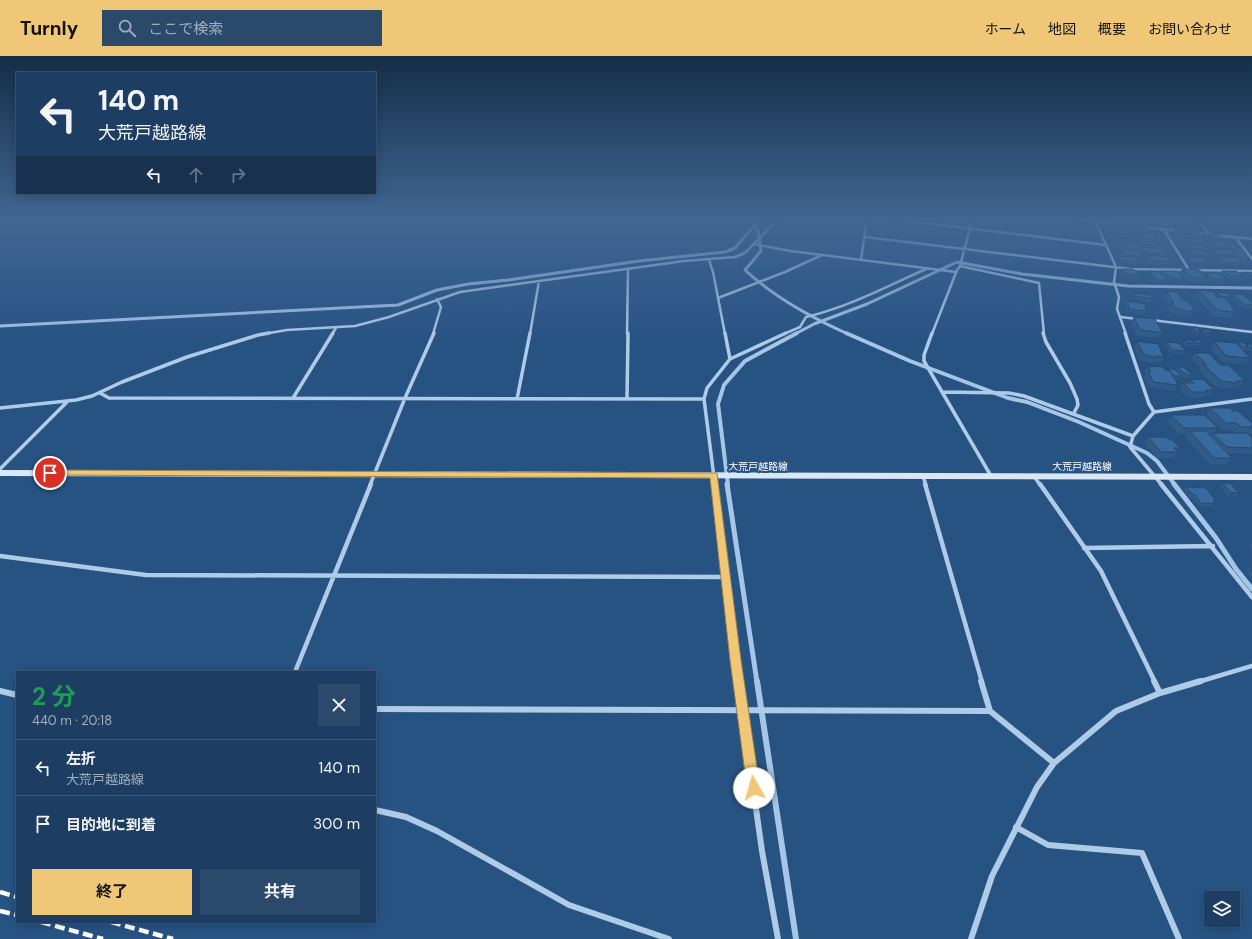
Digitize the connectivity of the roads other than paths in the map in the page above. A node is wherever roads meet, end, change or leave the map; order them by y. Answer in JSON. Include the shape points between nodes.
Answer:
{"nodes":[{"id":1,"x":715,"y":259,"type":"edge"},
{"id":2,"x":814,"y":259,"type":"edge"},
{"id":3,"x":855,"y":259,"type":"edge"},
{"id":4,"x":962,"y":259,"type":"edge"},
{"id":5,"x":1051,"y":259,"type":"edge"},
{"id":6,"x":1112,"y":259,"type":"edge"},
{"id":7,"x":1182,"y":259,"type":"edge"},
{"id":8,"x":709,"y":260,"type":"junction"},
{"id":9,"x":861,"y":260,"type":"joint"},
{"id":10,"x":960,"y":266,"type":"junction"},
{"id":11,"x":1116,"y":267,"type":"junction"},
{"id":12,"x":928,"y":268,"type":"junction"},
{"id":13,"x":628,"y":269,"type":"junction"},
{"id":14,"x":1189,"y":270,"type":"junction"},
{"id":15,"x":1252,"y":271,"type":"edge"},
{"id":16,"x":956,"y":272,"type":"junction"},
{"id":17,"x":539,"y":281,"type":"junction"},
{"id":18,"x":718,"y":298,"type":"junction"},
{"id":19,"x":437,"y":299,"type":"junction"},
{"id":20,"x":1121,"y":317,"type":"junction"},
{"id":21,"x":1142,"y":319,"type":"edge"},
{"id":22,"x":1148,"y":320,"type":"edge"},
{"id":23,"x":336,"y":328,"type":"junction"},
{"id":24,"x":1252,"y":332,"type":"edge"},
{"id":25,"x":730,"y":359,"type":"junction"},
{"id":26,"x":100,"y":392,"type":"junction"},
{"id":27,"x":942,"y":392,"type":"junction"},
{"id":28,"x":294,"y":398,"type":"junction"},
{"id":29,"x":405,"y":398,"type":"junction"},
{"id":30,"x":517,"y":399,"type":"junction"},
{"id":31,"x":627,"y":399,"type":"junction"},
{"id":32,"x":704,"y":399,"type":"junction"},
{"id":33,"x":1252,"y":399,"type":"edge"},
{"id":34,"x":67,"y":402,"type":"junction"},
{"id":35,"x":0,"y":408,"type":"edge"},
{"id":36,"x":1154,"y":412,"type":"junction"},
{"id":37,"x":1074,"y":413,"type":"junction"},
{"id":38,"x":1133,"y":436,"type":"junction"},
{"id":39,"x":0,"y":469,"type":"edge"},
{"id":40,"x":0,"y":473,"type":"edge"},
{"id":41,"x":375,"y":474,"type":"junction"},
{"id":42,"x":714,"y":475,"type":"junction"},
{"id":43,"x":923,"y":476,"type":"junction"},
{"id":44,"x":991,"y":476,"type":"junction"},
{"id":45,"x":1033,"y":476,"type":"junction"},
{"id":46,"x":1155,"y":476,"type":"junction"},
{"id":47,"x":1252,"y":477,"type":"edge"},
{"id":48,"x":1213,"y":546,"type":"junction"},
{"id":49,"x":1084,"y":548,"type":"junction"},
{"id":50,"x":0,"y":556,"type":"edge"},
{"id":51,"x":334,"y":575,"type":"junction"},
{"id":52,"x":727,"y":578,"type":"junction"},
{"id":53,"x":1252,"y":597,"type":"edge"},
{"id":54,"x":1252,"y":666,"type":"edge"},
{"id":55,"x":296,"y":671,"type":"edge"},
{"id":56,"x":0,"y":691,"type":"edge"},
{"id":57,"x":1160,"y":693,"type":"junction"},
{"id":58,"x":16,"y":695,"type":"edge"},
{"id":59,"x":376,"y":709,"type":"edge"},
{"id":60,"x":744,"y":710,"type":"junction"},
{"id":61,"x":990,"y":711,"type":"junction"},
{"id":62,"x":1054,"y":763,"type":"junction"},
{"id":63,"x":376,"y":810,"type":"edge"},
{"id":64,"x":1016,"y":827,"type":"junction"},
{"id":65,"x":669,"y":939,"type":"edge"},
{"id":66,"x":778,"y":939,"type":"edge"},
{"id":67,"x":971,"y":939,"type":"edge"},
{"id":68,"x":1179,"y":939,"type":"edge"}],
"edges":[{"from":1,"to":8,"type":"street"},
{"from":2,"to":18,"type":"street"},
{"from":3,"to":9,"type":"street"},
{"from":4,"to":10,"type":"street"},
{"from":5,"to":11,"type":"street"},
{"from":6,"to":11,"type":"street"},
{"from":7,"to":14,"type":"street"},
{"from":8,"to":13,"type":"street"},
{"from":8,"to":18,"type":"street"},
{"from":9,"to":12,"type":"street"},
{"from":10,"to":16,"type":"street"},
{"from":10,"to":37,"type":"street","via":[[1038,283],[1046,343],[1078,402]]},
{"from":11,"to":14,"type":"street"},
{"from":11,"to":20,"type":"street","via":[[1114,282],[1119,297],[1117,309]]},
{"from":12,"to":16,"type":"street"},
{"from":12,"to":25,"type":"street","via":[[851,303],[806,317],[800,327]]},
{"from":13,"to":17,"type":"street"},
{"from":13,"to":31,"type":"street"},
{"from":14,"to":15,"type":"street"},
{"from":16,"to":27,"type":"street","via":[[924,355],[928,370]]},
{"from":17,"to":19,"type":"street","via":[[460,292]]},
{"from":17,"to":30,"type":"street"},
{"from":18,"to":25,"type":"street"},
{"from":19,"to":23,"type":"street","via":[[389,317]]},
{"from":19,"to":29,"type":"street","via":[[441,307],[433,335]]},
{"from":20,"to":21,"type":"street"},
{"from":20,"to":36,"type":"street","via":[[1149,404]]},
{"from":22,"to":24,"type":"street"},
{"from":23,"to":26,"type":"street","via":[[287,330],[258,335],[186,357]]},
{"from":23,"to":28,"type":"street"},
{"from":25,"to":32,"type":"street","via":[[707,388]]},
{"from":26,"to":28,"type":"street","via":[[109,398]]},
{"from":26,"to":34,"type":"street"},
{"from":27,"to":37,"type":"street","via":[[1009,393]]},
{"from":27,"to":44,"type":"street"},
{"from":28,"to":29,"type":"street"},
{"from":29,"to":30,"type":"street"},
{"from":29,"to":41,"type":"street"},
{"from":30,"to":31,"type":"street"},
{"from":31,"to":32,"type":"street"},
{"from":32,"to":42,"type":"street"},
{"from":33,"to":36,"type":"street"},
{"from":34,"to":35,"type":"street"},
{"from":34,"to":39,"type":"street"},
{"from":36,"to":38,"type":"street"},
{"from":37,"to":38,"type":"street"},
{"from":38,"to":46,"type":"street","via":[[1130,447]]},
{"from":40,"to":41,"type":"main road","name":"大荒戸越路線"},
{"from":41,"to":42,"type":"main road","name":"大荒戸越路線"},
{"from":41,"to":51,"type":"street"},
{"from":42,"to":43,"type":"main road","name":"大荒戸越路線"},
{"from":42,"to":52,"type":"street"},
{"from":43,"to":44,"type":"main road","name":"大荒戸越路線"},
{"from":43,"to":61,"type":"street"},
{"from":44,"to":45,"type":"main road","name":"大荒戸越路線"},
{"from":45,"to":46,"type":"main road","name":"大荒戸越路線"},
{"from":45,"to":49,"type":"street"},
{"from":46,"to":47,"type":"main road","name":"大荒戸越路線"},
{"from":46,"to":48,"type":"street"},
{"from":48,"to":49,"type":"street"},
{"from":48,"to":53,"type":"street"},
{"from":49,"to":57,"type":"street","via":[[1101,571]]},
{"from":50,"to":51,"type":"street","via":[[146,575]]},
{"from":51,"to":52,"type":"street"},
{"from":51,"to":55,"type":"street"},
{"from":52,"to":60,"type":"street","via":[[735,660]]},
{"from":54,"to":57,"type":"street"},
{"from":56,"to":58,"type":"street"},
{"from":57,"to":62,"type":"street","via":[[1116,711]]},
{"from":59,"to":60,"type":"street"},
{"from":60,"to":61,"type":"street"},
{"from":60,"to":66,"type":"street","via":[[762,851]]},
{"from":61,"to":62,"type":"street"},
{"from":62,"to":64,"type":"street","via":[[1037,787]]},
{"from":63,"to":65,"type":"street","via":[[406,817],[437,831],[570,904]]},
{"from":64,"to":67,"type":"street","via":[[992,876]]},
{"from":64,"to":68,"type":"street","via":[[1048,845],[1142,853]]}]}
